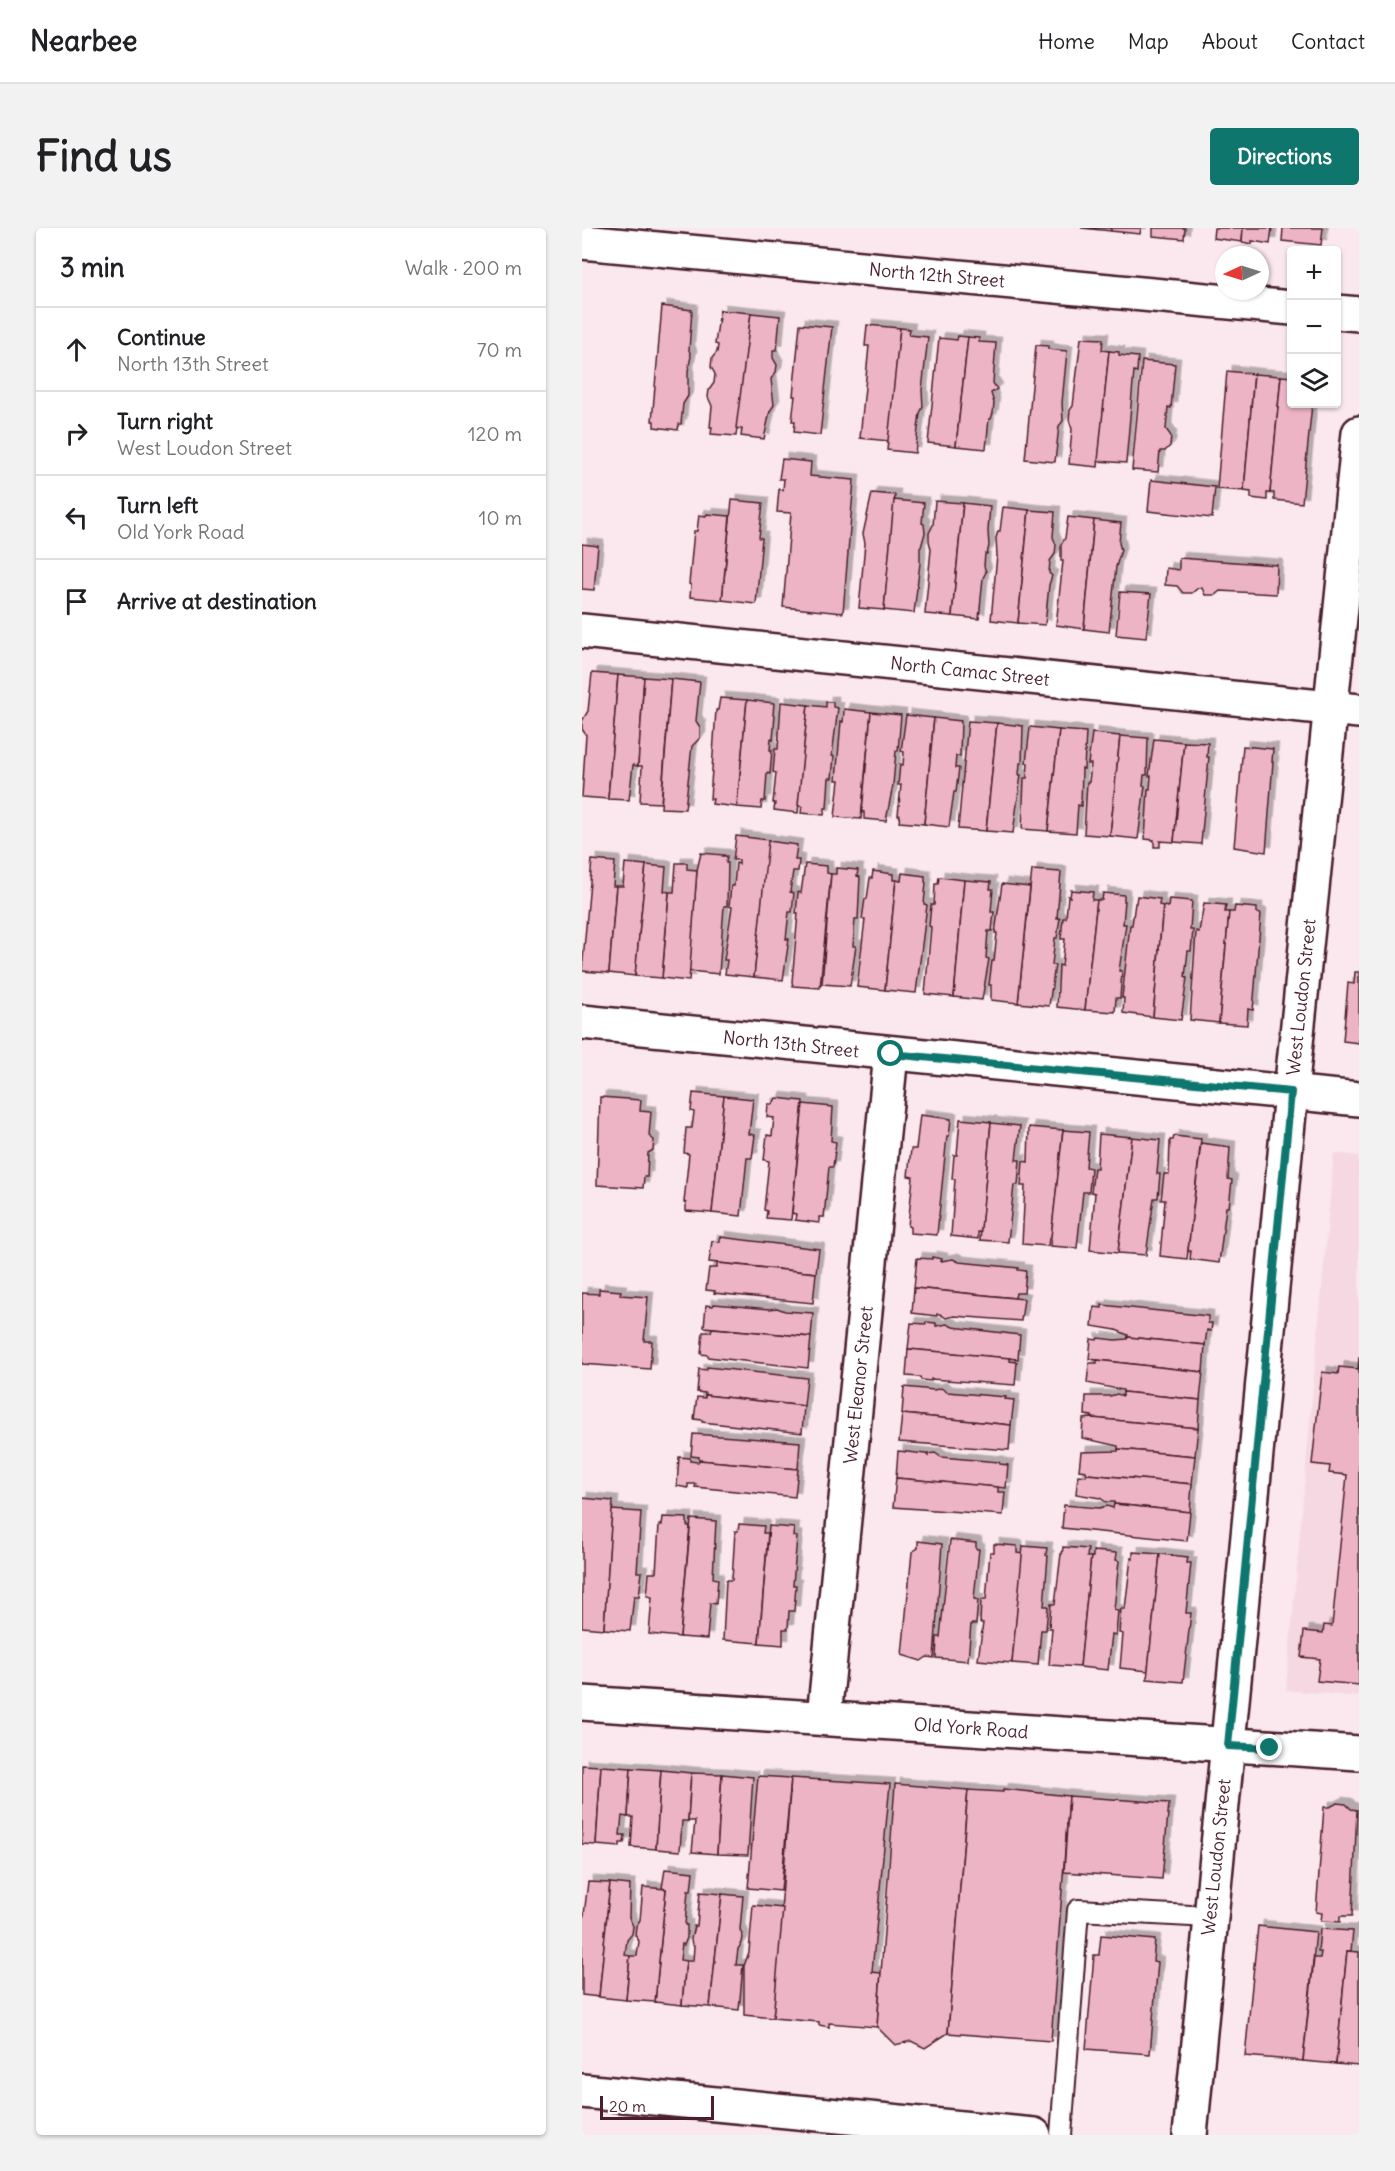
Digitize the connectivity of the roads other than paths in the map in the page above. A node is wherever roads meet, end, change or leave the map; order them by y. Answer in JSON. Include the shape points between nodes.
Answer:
{"nodes":[{"id":1,"x":582,"y":242,"type":"edge"},
{"id":2,"x":1287,"y":308,"type":"edge"},
{"id":3,"x":1341,"y":312,"type":"edge"},
{"id":4,"x":1359,"y":314,"type":"edge"},
{"id":5,"x":1359,"y":433,"type":"edge"},
{"id":6,"x":582,"y":631,"type":"edge"},
{"id":7,"x":1345,"y":710,"type":"edge"},
{"id":8,"x":582,"y":1022,"type":"edge"},
{"id":9,"x":891,"y":1054,"type":"junction"},
{"id":10,"x":1291,"y":1092,"type":"junction"},
{"id":11,"x":1359,"y":1099,"type":"edge"},
{"id":12,"x":582,"y":1703,"type":"edge"},
{"id":13,"x":824,"y":1717,"type":"junction"},
{"id":14,"x":1228,"y":1746,"type":"junction"},
{"id":15,"x":1359,"y":1753,"type":"edge"},
{"id":16,"x":1210,"y":1917,"type":"junction"},
{"id":17,"x":582,"y":2091,"type":"edge"},
{"id":18,"x":1034,"y":2135,"type":"edge"},
{"id":19,"x":1061,"y":2135,"type":"edge"},
{"id":20,"x":1190,"y":2135,"type":"edge"}],
"edges":[{"from":1,"to":2,"type":"street","name":"North 12th Street"},
{"from":3,"to":4,"type":"street"},
{"from":5,"to":7,"type":"street","name":"West Loudon Street"},
{"from":6,"to":7,"type":"street","name":"North Camac Street"},
{"from":7,"to":10,"type":"street","name":"West Loudon Street"},
{"from":8,"to":9,"type":"street","name":"North 13th Street"},
{"from":9,"to":10,"type":"street","name":"North 13th Street"},
{"from":9,"to":13,"type":"street","name":"West Eleanor Street"},
{"from":10,"to":11,"type":"street","name":"North 13th Street"},
{"from":10,"to":14,"type":"street","name":"West Loudon Street"},
{"from":12,"to":13,"type":"street","name":"Old York Road"},
{"from":13,"to":14,"type":"street","name":"Old York Road"},
{"from":14,"to":15,"type":"street","name":"Old York Road"},
{"from":14,"to":16,"type":"street","name":"West Loudon Street"},
{"from":16,"to":19,"type":"lane","via":[[1078,1910]]},
{"from":16,"to":20,"type":"street","name":"West Loudon Street"},
{"from":17,"to":18,"type":"street"}]}
